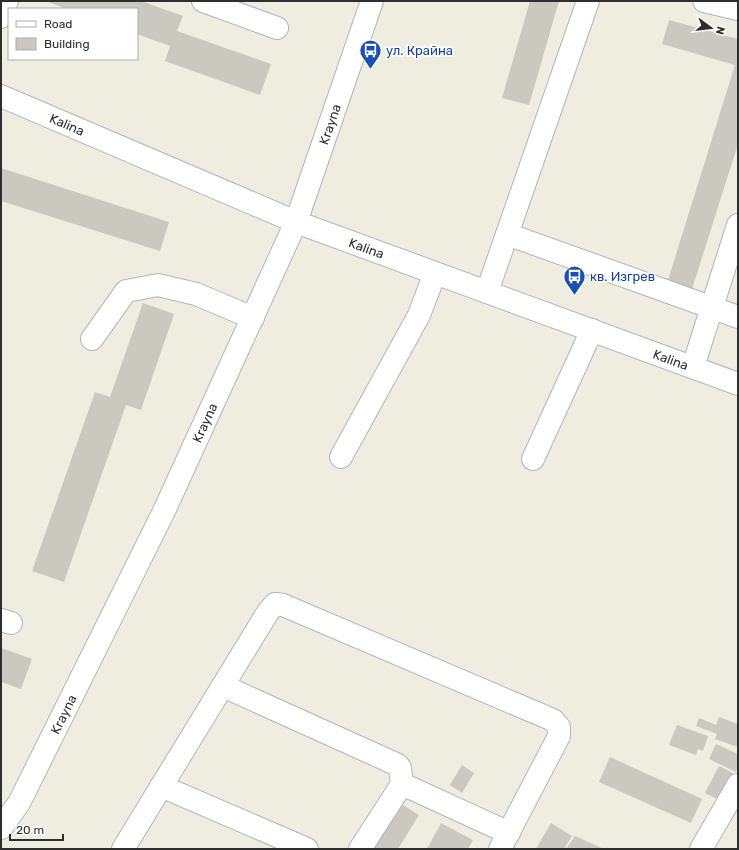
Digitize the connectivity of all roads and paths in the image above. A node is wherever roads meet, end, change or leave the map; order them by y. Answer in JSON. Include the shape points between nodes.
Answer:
{"nodes":[{"id":1,"x":7,"y":1,"type":"edge"},
{"id":2,"x":203,"y":1,"type":"edge"},
{"id":3,"x":372,"y":1,"type":"edge"},
{"id":4,"x":588,"y":1,"type":"edge"},
{"id":5,"x":704,"y":1,"type":"edge"},
{"id":6,"x":738,"y":9,"type":"edge"},
{"id":7,"x":1,"y":17,"type":"edge"},
{"id":8,"x":277,"y":28,"type":"dead end"},
{"id":9,"x":1,"y":96,"type":"edge"},
{"id":10,"x":296,"y":222,"type":"junction"},
{"id":11,"x":738,"y":225,"type":"edge"},
{"id":12,"x":507,"y":234,"type":"junction"},
{"id":13,"x":435,"y":273,"type":"junction"},
{"id":14,"x":487,"y":292,"type":"junction"},
{"id":15,"x":712,"y":308,"type":"junction"},
{"id":16,"x":738,"y":317,"type":"edge"},
{"id":17,"x":253,"y":318,"type":"junction"},
{"id":18,"x":592,"y":330,"type":"junction"},
{"id":19,"x":92,"y":338,"type":"dead end"},
{"id":20,"x":693,"y":368,"type":"junction"},
{"id":21,"x":738,"y":384,"type":"edge"},
{"id":22,"x":341,"y":457,"type":"dead end"},
{"id":23,"x":533,"y":459,"type":"dead end"},
{"id":24,"x":223,"y":686,"type":"junction"},
{"id":25,"x":402,"y":784,"type":"junction"},
{"id":26,"x":738,"y":785,"type":"edge"},
{"id":27,"x":161,"y":786,"type":"junction"},
{"id":28,"x":1,"y":828,"type":"edge"},
{"id":29,"x":504,"y":841,"type":"edge"},
{"id":30,"x":123,"y":849,"type":"edge"},
{"id":31,"x":307,"y":849,"type":"edge"},
{"id":32,"x":360,"y":849,"type":"edge"},
{"id":33,"x":701,"y":849,"type":"edge"}],
"edges":[{"from":1,"to":7,"type":"street"},
{"from":2,"to":8,"type":"street"},
{"from":3,"to":10,"type":"street","name":"Krayna"},
{"from":4,"to":12,"type":"street"},
{"from":5,"to":6,"type":"street"},
{"from":9,"to":10,"type":"street","name":"Kalina"},
{"from":10,"to":13,"type":"street","name":"Kalina"},
{"from":10,"to":17,"type":"street","name":"Krayna"},
{"from":11,"to":15,"type":"street"},
{"from":12,"to":14,"type":"street"},
{"from":12,"to":15,"type":"street"},
{"from":13,"to":14,"type":"street","name":"Kalina"},
{"from":13,"to":22,"type":"street","via":[[419,315]]},
{"from":14,"to":18,"type":"street","name":"Kalina"},
{"from":15,"to":16,"type":"street"},
{"from":15,"to":20,"type":"street"},
{"from":17,"to":19,"type":"street","via":[[196,294],[158,285],[126,291]]},
{"from":17,"to":28,"type":"street","name":"Krayna","via":[[158,523],[19,803]]},
{"from":18,"to":20,"type":"street","name":"Kalina"},
{"from":18,"to":23,"type":"street"},
{"from":20,"to":21,"type":"street","name":"Kalina"},
{"from":24,"to":25,"type":"street","via":[[398,765]]},
{"from":24,"to":27,"type":"street"},
{"from":24,"to":29,"type":"street","via":[[275,604],[283,605],[554,720],[560,728],[559,736]]},
{"from":25,"to":29,"type":"street"},
{"from":25,"to":32,"type":"street"},
{"from":26,"to":33,"type":"street"},
{"from":27,"to":30,"type":"street"},
{"from":27,"to":31,"type":"street"}]}
